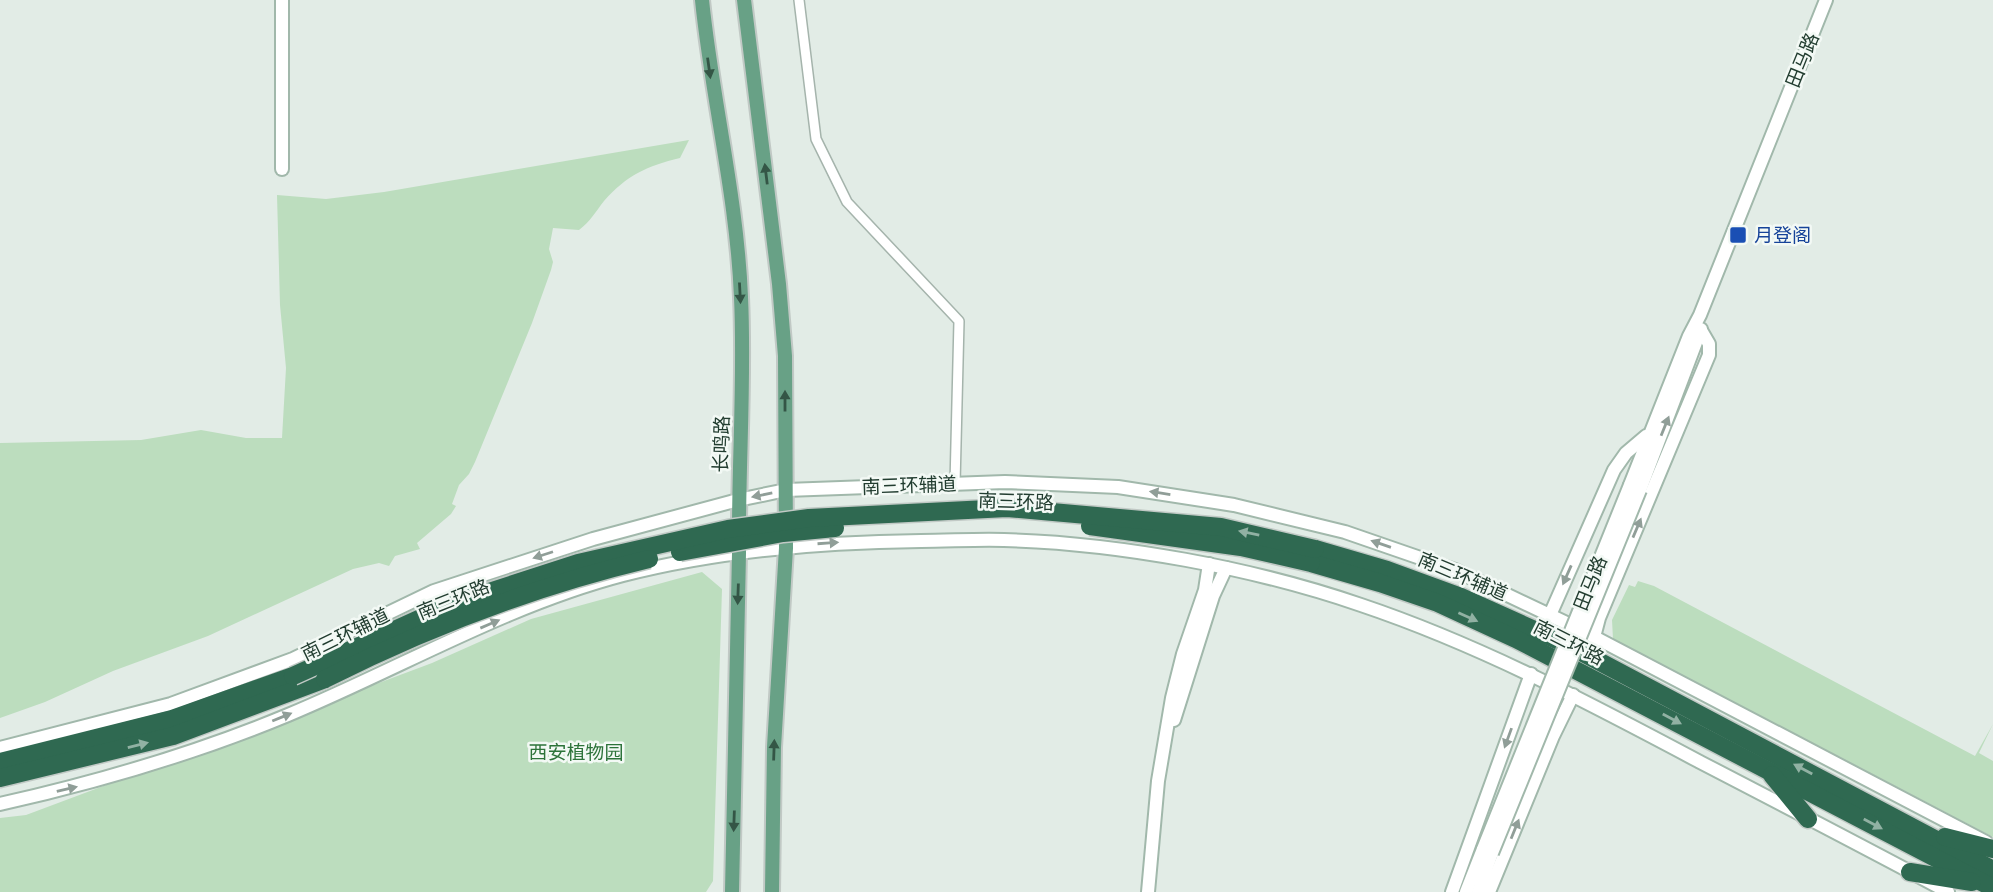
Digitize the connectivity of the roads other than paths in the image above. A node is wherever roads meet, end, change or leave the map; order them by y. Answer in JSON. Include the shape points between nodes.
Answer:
{"nodes":[{"id":1,"x":282,"y":0,"type":"edge"},
{"id":2,"x":702,"y":0,"type":"edge"},
{"id":3,"x":744,"y":0,"type":"edge"},
{"id":4,"x":799,"y":0,"type":"edge"},
{"id":5,"x":1826,"y":0,"type":"edge"},
{"id":6,"x":282,"y":169,"type":"dead end"},
{"id":7,"x":1700,"y":315,"type":"junction"},
{"id":8,"x":1702,"y":332,"type":"junction"},
{"id":9,"x":1649,"y":433,"type":"junction"},
{"id":10,"x":955,"y":484,"type":"junction"},
{"id":11,"x":1635,"y":487,"type":"junction"},
{"id":12,"x":786,"y":490,"type":"junction"},
{"id":13,"x":738,"y":500,"type":"junction"},
{"id":14,"x":786,"y":548,"type":"junction"},
{"id":15,"x":739,"y":553,"type":"junction"},
{"id":16,"x":1313,"y":556,"type":"junction"},
{"id":17,"x":1209,"y":564,"type":"junction"},
{"id":18,"x":1226,"y":569,"type":"junction"},
{"id":19,"x":1550,"y":615,"type":"junction"},
{"id":20,"x":1594,"y":637,"type":"junction"},
{"id":21,"x":1531,"y":674,"type":"junction"},
{"id":22,"x":1573,"y":695,"type":"junction"},
{"id":23,"x":1165,"y":744,"type":"junction"},
{"id":24,"x":0,"y":748,"type":"edge"},
{"id":25,"x":0,"y":762,"type":"edge"},
{"id":26,"x":1768,"y":769,"type":"junction"},
{"id":27,"x":0,"y":778,"type":"edge"},
{"id":28,"x":0,"y":804,"type":"edge"},
{"id":29,"x":1808,"y":819,"type":"junction"},
{"id":30,"x":1920,"y":831,"type":"junction"},
{"id":31,"x":1993,"y":848,"type":"edge"},
{"id":32,"x":1488,"y":851,"type":"junction"},
{"id":33,"x":1910,"y":872,"type":"junction"},
{"id":34,"x":1991,"y":881,"type":"edge"},
{"id":35,"x":732,"y":892,"type":"edge"},
{"id":36,"x":772,"y":892,"type":"edge"},
{"id":37,"x":1148,"y":892,"type":"edge"},
{"id":38,"x":1452,"y":892,"type":"edge"},
{"id":39,"x":1466,"y":892,"type":"edge"},
{"id":40,"x":1478,"y":892,"type":"edge"},
{"id":41,"x":1489,"y":892,"type":"edge"},
{"id":42,"x":1948,"y":892,"type":"edge"}],
"edges":[{"from":1,"to":6,"type":"main road"},
{"from":2,"to":13,"type":"main road","name":"长鸣路","one_way":true,"via":[[741,296]]},
{"from":12,"to":3,"type":"main road","one_way":true,"via":[[785,356],[779,284]]},
{"from":4,"to":10,"type":"street","via":[[816,139],[847,202],[958,321]]},
{"from":5,"to":7,"type":"main road","name":"田马路"},
{"from":7,"to":8,"type":"main road","name":"田马路"},
{"from":7,"to":9,"type":"main road","name":"田马路"},
{"from":11,"to":8,"type":"main road","name":"田马路","one_way":true},
{"from":20,"to":8,"type":"main road","one_way":true,"via":[[1709,355]]},
{"from":9,"to":11,"type":"main road","name":"田马路"},
{"from":9,"to":19,"type":"main road","one_way":true,"via":[[1614,470]]},
{"from":10,"to":12,"type":"main road","name":"南三环辅道"},
{"from":19,"to":10,"type":"main road","name":"南三环辅道","one_way":true,"via":[[1455,570],[1345,532],[1234,505],[1118,487]]},
{"from":11,"to":32,"type":"main road","name":"田马路","bridge":true},
{"from":12,"to":13,"type":"main road","name":"南三环辅道","one_way":true},
{"from":12,"to":14,"type":"main road"},
{"from":13,"to":15,"type":"main road","name":"长鸣路"},
{"from":13,"to":24,"type":"main road","name":"南三环辅道","one_way":true,"via":[[593,539],[434,591],[293,659],[171,704]]},
{"from":14,"to":15,"type":"main road"},
{"from":14,"to":17,"type":"main road","one_way":true,"via":[[863,541],[1004,540]]},
{"from":36,"to":14,"type":"main road","one_way":true,"via":[[774,747]]},
{"from":28,"to":15,"type":"main road","one_way":true,"via":[[93,782],[225,740],[565,593],[623,575]]},
{"from":15,"to":35,"type":"main road","name":"长鸣路","one_way":true},
{"from":16,"to":25,"type":"highway","name":"南三环路","one_way":true,"bridge":true,"via":[[1222,527],[1007,508],[809,518],[728,529],[578,563],[452,604],[293,676],[172,719]]},
{"from":16,"to":26,"type":"highway","name":"南三环路","one_way":true,"via":[[1438,603],[1563,661]]},
{"from":27,"to":16,"type":"highway","name":"南三环路","one_way":true,"bridge":true,"via":[[173,736],[325,679],[390,646],[508,599],[641,561],[783,533],[878,523],[1028,521]]},
{"from":30,"to":16,"type":"highway","name":"南三环路","one_way":true,"via":[[1568,645],[1387,570]]},
{"from":17,"to":18,"type":"main road"},
{"from":17,"to":23,"type":"main road","via":[[1183,654]]},
{"from":18,"to":21,"type":"main road","via":[[1362,605]]},
{"from":18,"to":23,"type":"main road"},
{"from":19,"to":20,"type":"main road","name":"南三环辅道"},
{"from":20,"to":31,"type":"main road","name":"南三环辅道"},
{"from":21,"to":22,"type":"main road"},
{"from":21,"to":38,"type":"main road","one_way":true},
{"from":22,"to":29,"type":"main road"},
{"from":41,"to":22,"type":"main road","one_way":true},
{"from":23,"to":37,"type":"main road"},
{"from":26,"to":29,"type":"highway"},
{"from":26,"to":34,"type":"highway","name":"南三环路","one_way":true},
{"from":29,"to":33,"type":"main road"},
{"from":30,"to":31,"type":"highway"},
{"from":30,"to":34,"type":"highway","name":"南三环路"},
{"from":32,"to":39,"type":"main road","name":"田马路"},
{"from":32,"to":40,"type":"main road","name":"田马路"},
{"from":33,"to":34,"type":"highway"},
{"from":33,"to":42,"type":"main road"}]}
